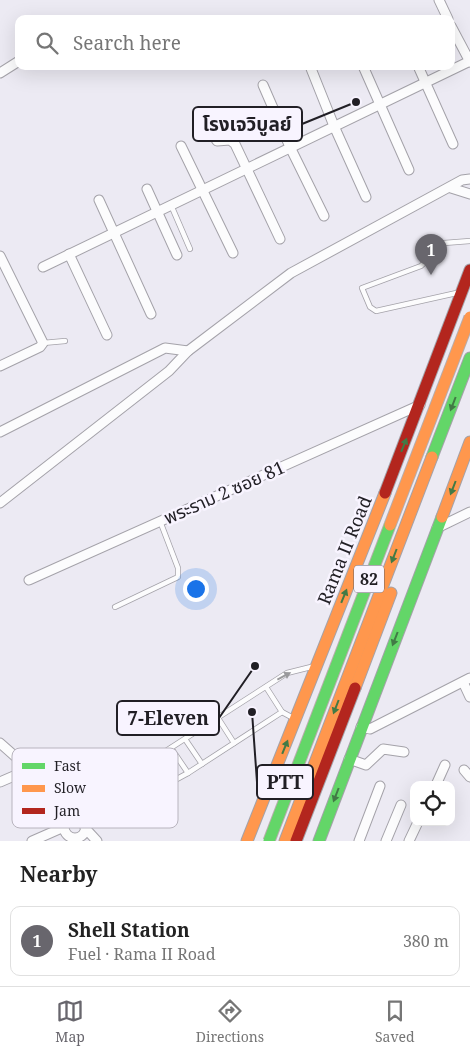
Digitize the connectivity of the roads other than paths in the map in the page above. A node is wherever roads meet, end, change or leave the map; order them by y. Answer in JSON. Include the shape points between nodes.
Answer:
{"nodes":[{"id":1,"x":439,"y":0,"type":"edge"},
{"id":2,"x":446,"y":15,"type":"edge"},
{"id":3,"x":455,"y":34,"type":"edge"},
{"id":4,"x":469,"y":62,"type":"edge"},
{"id":5,"x":15,"y":64,"type":"edge"},
{"id":6,"x":455,"y":68,"type":"edge"},
{"id":7,"x":312,"y":70,"type":"edge"},
{"id":8,"x":365,"y":70,"type":"edge"},
{"id":9,"x":420,"y":70,"type":"edge"},
{"id":10,"x":451,"y":70,"type":"edge"},
{"id":11,"x":0,"y":73,"type":"edge"},
{"id":12,"x":425,"y":82,"type":"junction"},
{"id":13,"x":263,"y":85,"type":"dead end"},
{"id":14,"x":381,"y":105,"type":"junction"},
{"id":15,"x":207,"y":126,"type":"dead end"},
{"id":16,"x":334,"y":126,"type":"junction"},
{"id":17,"x":453,"y":144,"type":"dead end"},
{"id":18,"x":181,"y":146,"type":"dead end"},
{"id":19,"x":290,"y":147,"type":"junction"},
{"id":20,"x":247,"y":168,"type":"junction"},
{"id":21,"x":409,"y":170,"type":"dead end"},
{"id":22,"x":470,"y":179,"type":"edge"},
{"id":23,"x":147,"y":188,"type":"dead end"},
{"id":24,"x":451,"y":188,"type":"junction"},
{"id":25,"x":203,"y":189,"type":"junction"},
{"id":26,"x":470,"y":194,"type":"edge"},
{"id":27,"x":366,"y":197,"type":"dead end"},
{"id":28,"x":99,"y":200,"type":"dead end"},
{"id":29,"x":171,"y":205,"type":"junction"},
{"id":30,"x":157,"y":212,"type":"junction"},
{"id":31,"x":324,"y":216,"type":"dead end"},
{"id":32,"x":114,"y":233,"type":"junction"},
{"id":33,"x":280,"y":238,"type":"dead end"},
{"id":34,"x":470,"y":241,"type":"edge"},
{"id":35,"x":190,"y":249,"type":"dead end"},
{"id":36,"x":233,"y":253,"type":"dead end"},
{"id":37,"x":69,"y":254,"type":"junction"},
{"id":38,"x":177,"y":255,"type":"dead end"},
{"id":39,"x":0,"y":256,"type":"edge"},
{"id":40,"x":43,"y":267,"type":"dead end"},
{"id":41,"x":470,"y":270,"type":"edge"},
{"id":42,"x":462,"y":292,"type":"junction"},
{"id":43,"x":151,"y":314,"type":"dead end"},
{"id":44,"x":470,"y":317,"type":"edge"},
{"id":45,"x":107,"y":335,"type":"dead end"},
{"id":46,"x":66,"y":341,"type":"dead end"},
{"id":47,"x":43,"y":343,"type":"junction"},
{"id":48,"x":188,"y":351,"type":"junction"},
{"id":49,"x":470,"y":358,"type":"edge"},
{"id":50,"x":0,"y":366,"type":"edge"},
{"id":51,"x":470,"y":386,"type":"edge"},
{"id":52,"x":420,"y":405,"type":"junction"},
{"id":53,"x":0,"y":432,"type":"edge"},
{"id":54,"x":469,"y":447,"type":"edge"},
{"id":55,"x":0,"y":503,"type":"edge"},
{"id":56,"x":470,"y":512,"type":"edge"},
{"id":57,"x":160,"y":521,"type":"junction"},
{"id":58,"x":438,"y":528,"type":"junction"},
{"id":59,"x":29,"y":580,"type":"dead end"},
{"id":60,"x":114,"y":607,"type":"dead end"},
{"id":61,"x":317,"y":666,"type":"junction"},
{"id":62,"x":466,"y":680,"type":"edge"},
{"id":63,"x":266,"y":686,"type":"junction"},
{"id":64,"x":470,"y":697,"type":"edge"},
{"id":65,"x":282,"y":712,"type":"junction"},
{"id":66,"x":218,"y":718,"type":"junction"},
{"id":67,"x":296,"y":720,"type":"junction"},
{"id":68,"x":361,"y":727,"type":"junction"},
{"id":69,"x":185,"y":739,"type":"junction"},
{"id":70,"x":0,"y":743,"type":"edge"},
{"id":71,"x":234,"y":743,"type":"junction"},
{"id":72,"x":171,"y":748,"type":"edge"},
{"id":73,"x":404,"y":752,"type":"dead end"},
{"id":74,"x":12,"y":753,"type":"edge"},
{"id":75,"x":178,"y":758,"type":"edge"},
{"id":76,"x":349,"y":759,"type":"junction"},
{"id":77,"x":202,"y":764,"type":"junction"},
{"id":78,"x":445,"y":765,"type":"dead end"},
{"id":79,"x":188,"y":773,"type":"junction"},
{"id":80,"x":12,"y":777,"type":"edge"},
{"id":81,"x":178,"y":778,"type":"edge"},
{"id":82,"x":438,"y":781,"type":"edge"},
{"id":83,"x":0,"y":782,"type":"edge"},
{"id":84,"x":380,"y":786,"type":"dead end"},
{"id":85,"x":401,"y":805,"type":"dead end"},
{"id":86,"x":277,"y":820,"type":"junction"},
{"id":87,"x":416,"y":826,"type":"edge"},
{"id":88,"x":62,"y":828,"type":"edge"},
{"id":89,"x":65,"y":828,"type":"edge"},
{"id":90,"x":76,"y":837,"type":"edge"},
{"id":91,"x":319,"y":837,"type":"edge"},
{"id":92,"x":32,"y":841,"type":"edge"},
{"id":93,"x":97,"y":841,"type":"edge"},
{"id":94,"x":249,"y":841,"type":"edge"},
{"id":95,"x":264,"y":841,"type":"edge"},
{"id":96,"x":269,"y":841,"type":"edge"},
{"id":97,"x":285,"y":841,"type":"edge"},
{"id":98,"x":297,"y":841,"type":"edge"},
{"id":99,"x":359,"y":841,"type":"edge"},
{"id":100,"x":386,"y":841,"type":"edge"},
{"id":101,"x":409,"y":841,"type":"edge"}],
"edges":[{"from":1,"to":2,"type":"street"},
{"from":3,"to":4,"type":"street"},
{"from":4,"to":6,"type":"street"},
{"from":5,"to":11,"type":"street"},
{"from":7,"to":16,"type":"street"},
{"from":8,"to":14,"type":"street"},
{"from":9,"to":12,"type":"street"},
{"from":10,"to":12,"type":"street"},
{"from":12,"to":14,"type":"street"},
{"from":12,"to":17,"type":"street"},
{"from":13,"to":19,"type":"street"},
{"from":14,"to":16,"type":"street"},
{"from":14,"to":21,"type":"street"},
{"from":15,"to":20,"type":"street","via":[[217,141],[233,142]]},
{"from":16,"to":19,"type":"street"},
{"from":16,"to":27,"type":"street"},
{"from":18,"to":25,"type":"street"},
{"from":19,"to":20,"type":"street"},
{"from":19,"to":31,"type":"street"},
{"from":20,"to":25,"type":"street"},
{"from":20,"to":33,"type":"street"},
{"from":22,"to":24,"type":"street","via":[[462,180]]},
{"from":23,"to":30,"type":"street"},
{"from":24,"to":26,"type":"street"},
{"from":24,"to":48,"type":"street","via":[[291,273]]},
{"from":25,"to":29,"type":"street"},
{"from":25,"to":36,"type":"street"},
{"from":28,"to":32,"type":"street"},
{"from":29,"to":30,"type":"street"},
{"from":29,"to":35,"type":"lane"},
{"from":30,"to":32,"type":"street"},
{"from":30,"to":38,"type":"street"},
{"from":32,"to":37,"type":"street"},
{"from":32,"to":43,"type":"street"},
{"from":34,"to":42,"type":"lane","via":[[444,243],[422,266],[362,288],[370,307],[376,311]]},
{"from":37,"to":40,"type":"street"},
{"from":37,"to":45,"type":"street"},
{"from":39,"to":47,"type":"street"},
{"from":41,"to":42,"type":"main road","name":"Rama II Road"},
{"from":42,"to":52,"type":"main road","name":"Rama II Road"},
{"from":44,"to":86,"type":"main road","name":"Rama II Road"},
{"from":44,"to":96,"type":"main road","number":"82","bridge":true},
{"from":46,"to":47,"type":"lane"},
{"from":47,"to":50,"type":"street"},
{"from":48,"to":53,"type":"street","via":[[165,348]]},
{"from":48,"to":55,"type":"street","via":[[169,371]]},
{"from":49,"to":97,"type":"main road","number":"82","one_way":true},
{"from":51,"to":98,"type":"main road"},
{"from":52,"to":57,"type":"street","name":"พระราม 2 ซอย 81"},
{"from":61,"to":52,"type":"main road","name":"Rama II Road","one_way":true},
{"from":54,"to":58,"type":"main road","one_way":true},
{"from":56,"to":58,"type":"street"},
{"from":57,"to":59,"type":"street","name":"พระราม 2 ซอย 81"},
{"from":57,"to":60,"type":"lane","via":[[178,568],[178,578]]},
{"from":58,"to":68,"type":"main road","one_way":true},
{"from":63,"to":61,"type":"lane","one_way":true,"via":[[287,673]]},
{"from":61,"to":67,"type":"main road","name":"Rama II Road"},
{"from":62,"to":64,"type":"street"},
{"from":62,"to":68,"type":"street","via":[[370,728]]},
{"from":63,"to":65,"type":"lane"},
{"from":63,"to":66,"type":"lane"},
{"from":65,"to":67,"type":"lane"},
{"from":65,"to":71,"type":"lane"},
{"from":66,"to":69,"type":"lane"},
{"from":66,"to":71,"type":"lane"},
{"from":94,"to":67,"type":"main road","name":"Rama II Road","one_way":true},
{"from":68,"to":76,"type":"main road"},
{"from":69,"to":72,"type":"lane"},
{"from":69,"to":77,"type":"lane"},
{"from":70,"to":74,"type":"street"},
{"from":71,"to":77,"type":"lane"},
{"from":73,"to":76,"type":"street","via":[[383,749],[366,765]]},
{"from":75,"to":79,"type":"lane"},
{"from":76,"to":91,"type":"main road","one_way":true},
{"from":77,"to":79,"type":"lane"},
{"from":78,"to":82,"type":"street"},
{"from":79,"to":81,"type":"lane"},
{"from":80,"to":83,"type":"street"},
{"from":84,"to":99,"type":"street"},
{"from":85,"to":100,"type":"street"},
{"from":86,"to":95,"type":"main road"},
{"from":86,"to":96,"type":"main road","name":"Rama II Road"},
{"from":87,"to":101,"type":"street"},
{"from":88,"to":92,"type":"street"},
{"from":89,"to":90,"type":"street"},
{"from":90,"to":93,"type":"street"}]}
